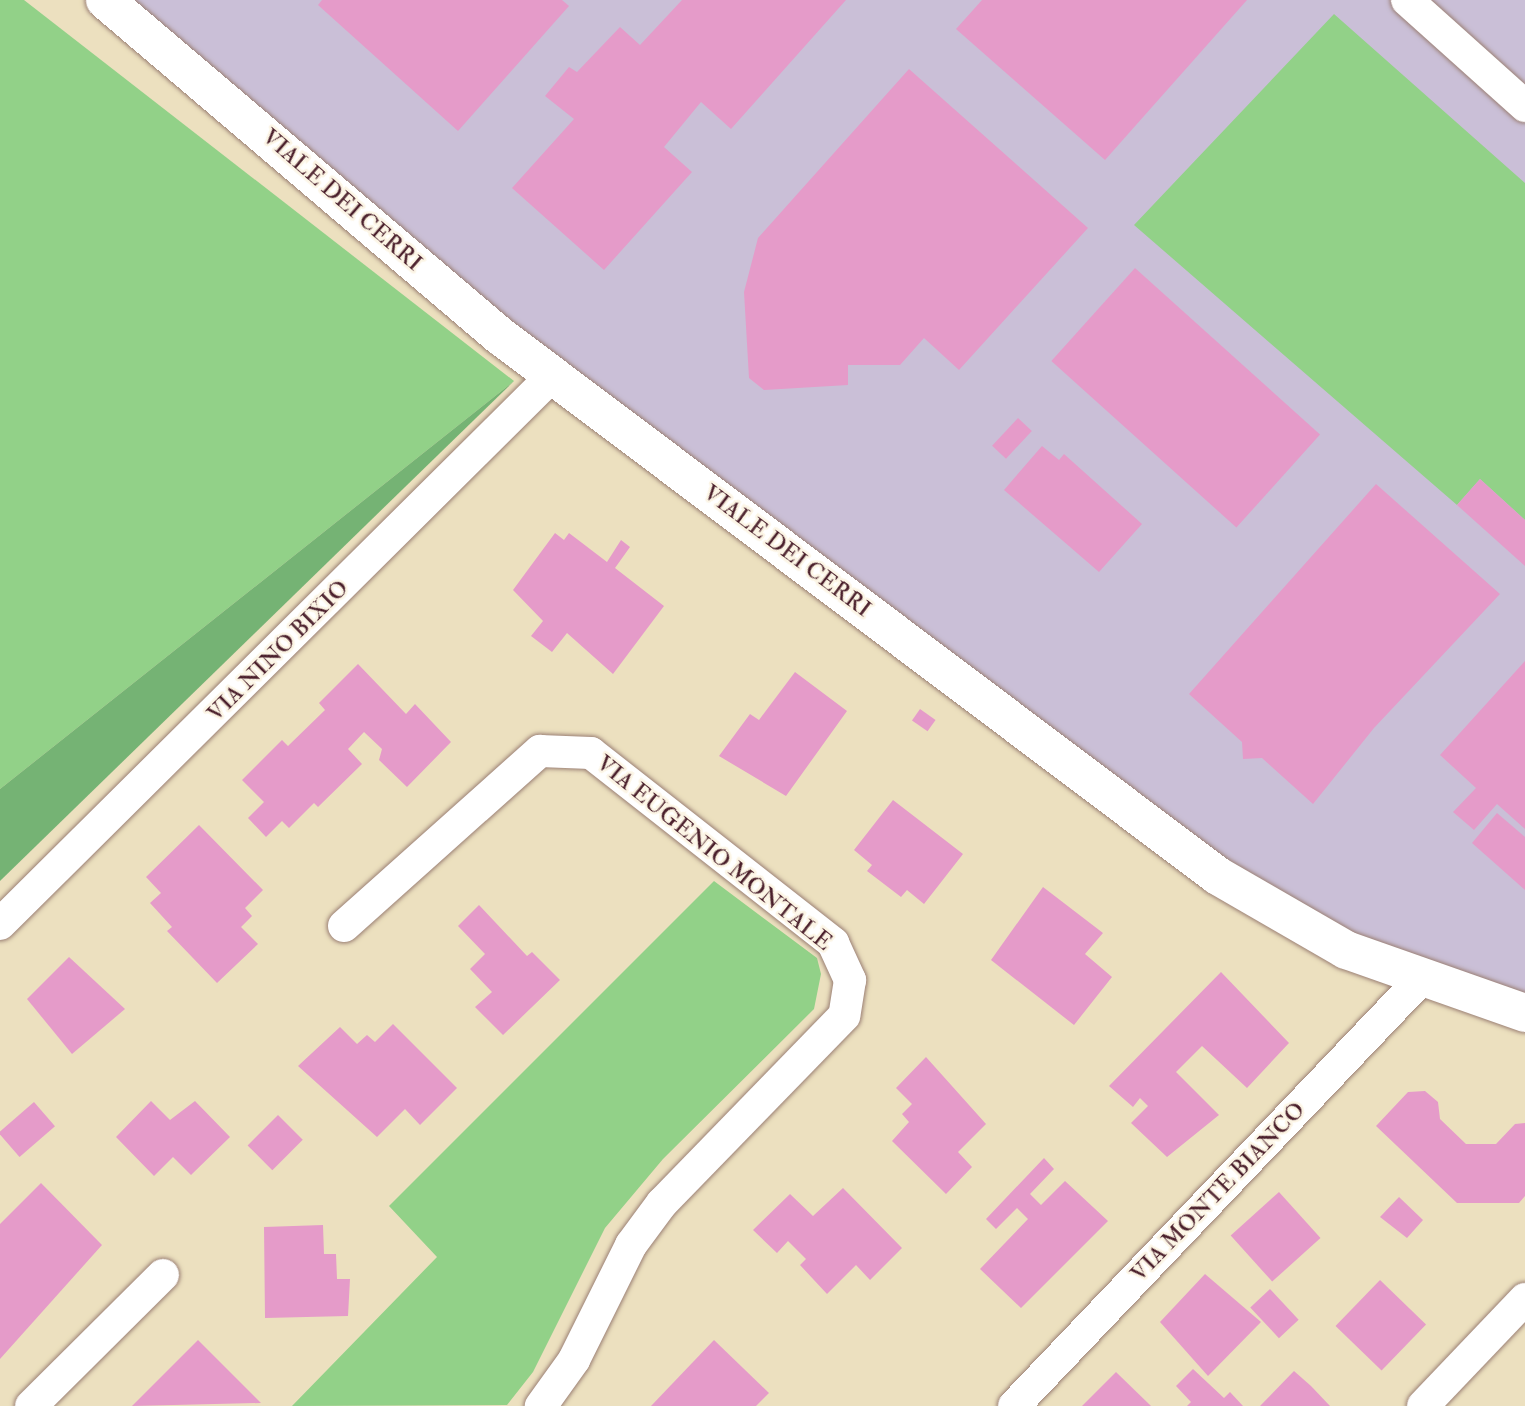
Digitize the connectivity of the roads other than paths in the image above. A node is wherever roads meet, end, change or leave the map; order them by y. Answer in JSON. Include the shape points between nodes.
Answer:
{"nodes":[{"id":1,"x":105,"y":0,"type":"edge"},
{"id":2,"x":1407,"y":0,"type":"edge"},
{"id":3,"x":1525,"y":106,"type":"edge"},
{"id":4,"x":553,"y":375,"type":"junction"},
{"id":5,"x":0,"y":924,"type":"edge"},
{"id":6,"x":344,"y":926,"type":"dead end"},
{"id":7,"x":1422,"y":978,"type":"junction"},
{"id":8,"x":1525,"y":1013,"type":"edge"},
{"id":9,"x":163,"y":1275,"type":"dead end"},
{"id":10,"x":1525,"y":1299,"type":"edge"},
{"id":11,"x":31,"y":1406,"type":"edge"},
{"id":12,"x":541,"y":1406,"type":"edge"},
{"id":13,"x":1014,"y":1406,"type":"edge"},
{"id":14,"x":1423,"y":1406,"type":"edge"}],
"edges":[{"from":1,"to":4,"type":"street","name":"VIALE DEI CERRI"},
{"from":2,"to":3,"type":"street"},
{"from":4,"to":5,"type":"street","name":"VIA NINO BIXIO"},
{"from":4,"to":7,"type":"street","name":"VIALE DEI CERRI","via":[[1238,890],[1301,929]]},
{"from":6,"to":12,"type":"street","name":"VIA EUGENIO MONTALE","via":[[540,751],[591,753],[833,943],[850,980],[844,1016],[662,1203],[631,1245],[574,1360]]},
{"from":7,"to":8,"type":"street","name":"VIALE DEI CERRI"},
{"from":7,"to":13,"type":"street","name":"VIA MONTE BIANCO"},
{"from":9,"to":11,"type":"street"},
{"from":10,"to":14,"type":"street"}]}
